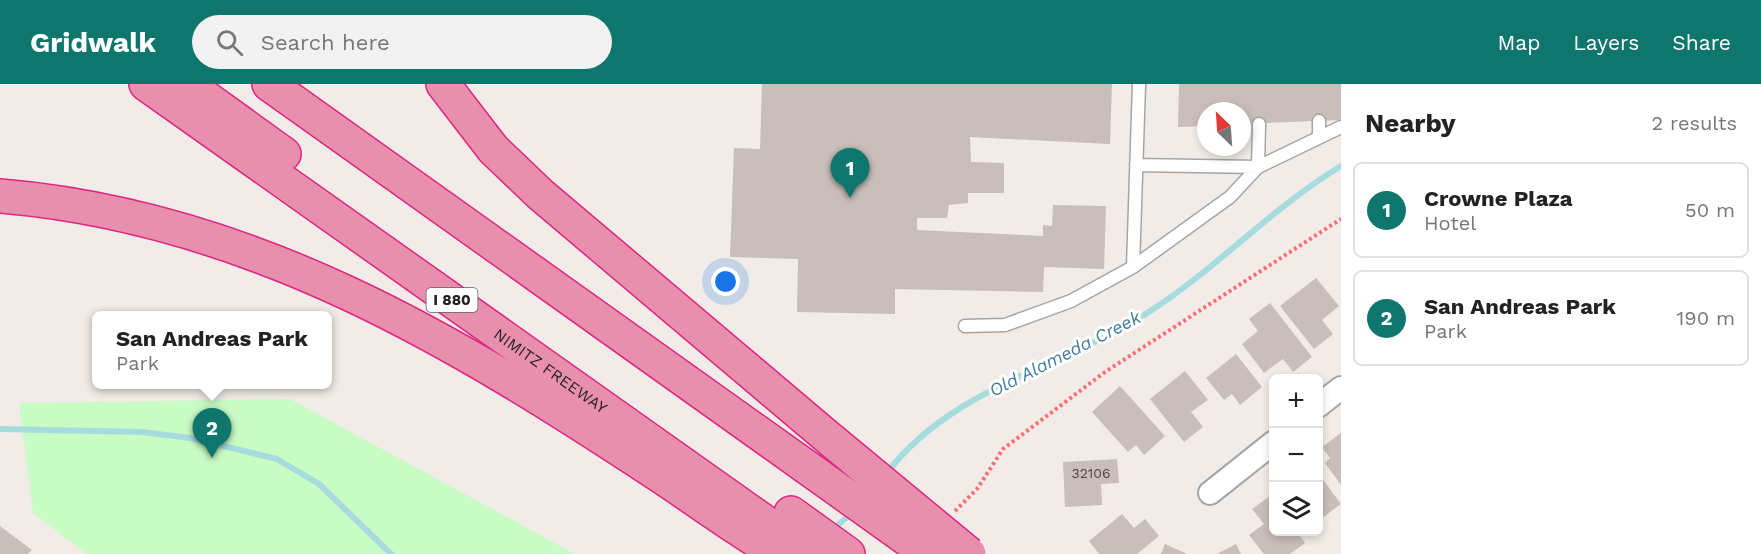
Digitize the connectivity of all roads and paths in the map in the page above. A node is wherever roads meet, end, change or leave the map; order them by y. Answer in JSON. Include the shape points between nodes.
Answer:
{"nodes":[{"id":1,"x":146,"y":84,"type":"edge"},
{"id":2,"x":187,"y":84,"type":"edge"},
{"id":3,"x":269,"y":84,"type":"edge"},
{"id":4,"x":443,"y":84,"type":"edge"},
{"id":5,"x":1139,"y":84,"type":"edge"},
{"id":6,"x":1319,"y":121,"type":"dead end"},
{"id":7,"x":1259,"y":124,"type":"dead end"},
{"id":8,"x":1341,"y":127,"type":"edge"},
{"id":9,"x":1319,"y":137,"type":"junction"},
{"id":10,"x":1136,"y":165,"type":"junction"},
{"id":11,"x":1258,"y":167,"type":"junction"},
{"id":12,"x":0,"y":196,"type":"edge"},
{"id":13,"x":1341,"y":219,"type":"edge"},
{"id":14,"x":1133,"y":267,"type":"junction"},
{"id":15,"x":965,"y":326,"type":"dead end"},
{"id":16,"x":1341,"y":388,"type":"edge"},
{"id":17,"x":1323,"y":402,"type":"edge"},
{"id":18,"x":1269,"y":446,"type":"edge"},
{"id":19,"x":1210,"y":493,"type":"dead end"},
{"id":20,"x":953,"y":513,"type":"dead end"},
{"id":21,"x":756,"y":515,"type":"junction"},
{"id":22,"x":779,"y":554,"type":"edge"},
{"id":23,"x":810,"y":554,"type":"edge"},
{"id":24,"x":848,"y":554,"type":"edge"},
{"id":25,"x":928,"y":554,"type":"edge"},
{"id":26,"x":969,"y":554,"type":"edge"}],
"edges":[{"from":1,"to":21,"type":"highway","name":"NIMITZ FREEWAY","number":"I 880"},
{"from":2,"to":21,"type":"highway","number":"I 880"},
{"from":3,"to":25,"type":"highway","bridge":true},
{"from":4,"to":26,"type":"highway","bridge":true,"via":[[494,149],[540,194]]},
{"from":5,"to":10,"type":"lane"},
{"from":6,"to":9,"type":"lane"},
{"from":7,"to":11,"type":"lane"},
{"from":8,"to":9,"type":"lane"},
{"from":9,"to":11,"type":"lane"},
{"from":10,"to":11,"type":"lane"},
{"from":10,"to":14,"type":"lane"},
{"from":11,"to":14,"type":"lane","via":[[1230,197]]},
{"from":12,"to":21,"type":"highway","via":[[78,205],[170,225],[260,254],[404,320],[490,368],[661,476]]},
{"from":13,"to":20,"type":"path","via":[[1105,372],[1003,448],[977,489]]},
{"from":14,"to":15,"type":"lane","via":[[1071,301],[1005,325]]},
{"from":16,"to":17,"type":"street"},
{"from":18,"to":19,"type":"street"},
{"from":21,"to":22,"type":"highway"},
{"from":21,"to":23,"type":"highway","name":"NIMITZ FREEWAY","number":"I 880"},
{"from":21,"to":24,"type":"highway","number":"I 880"}]}
